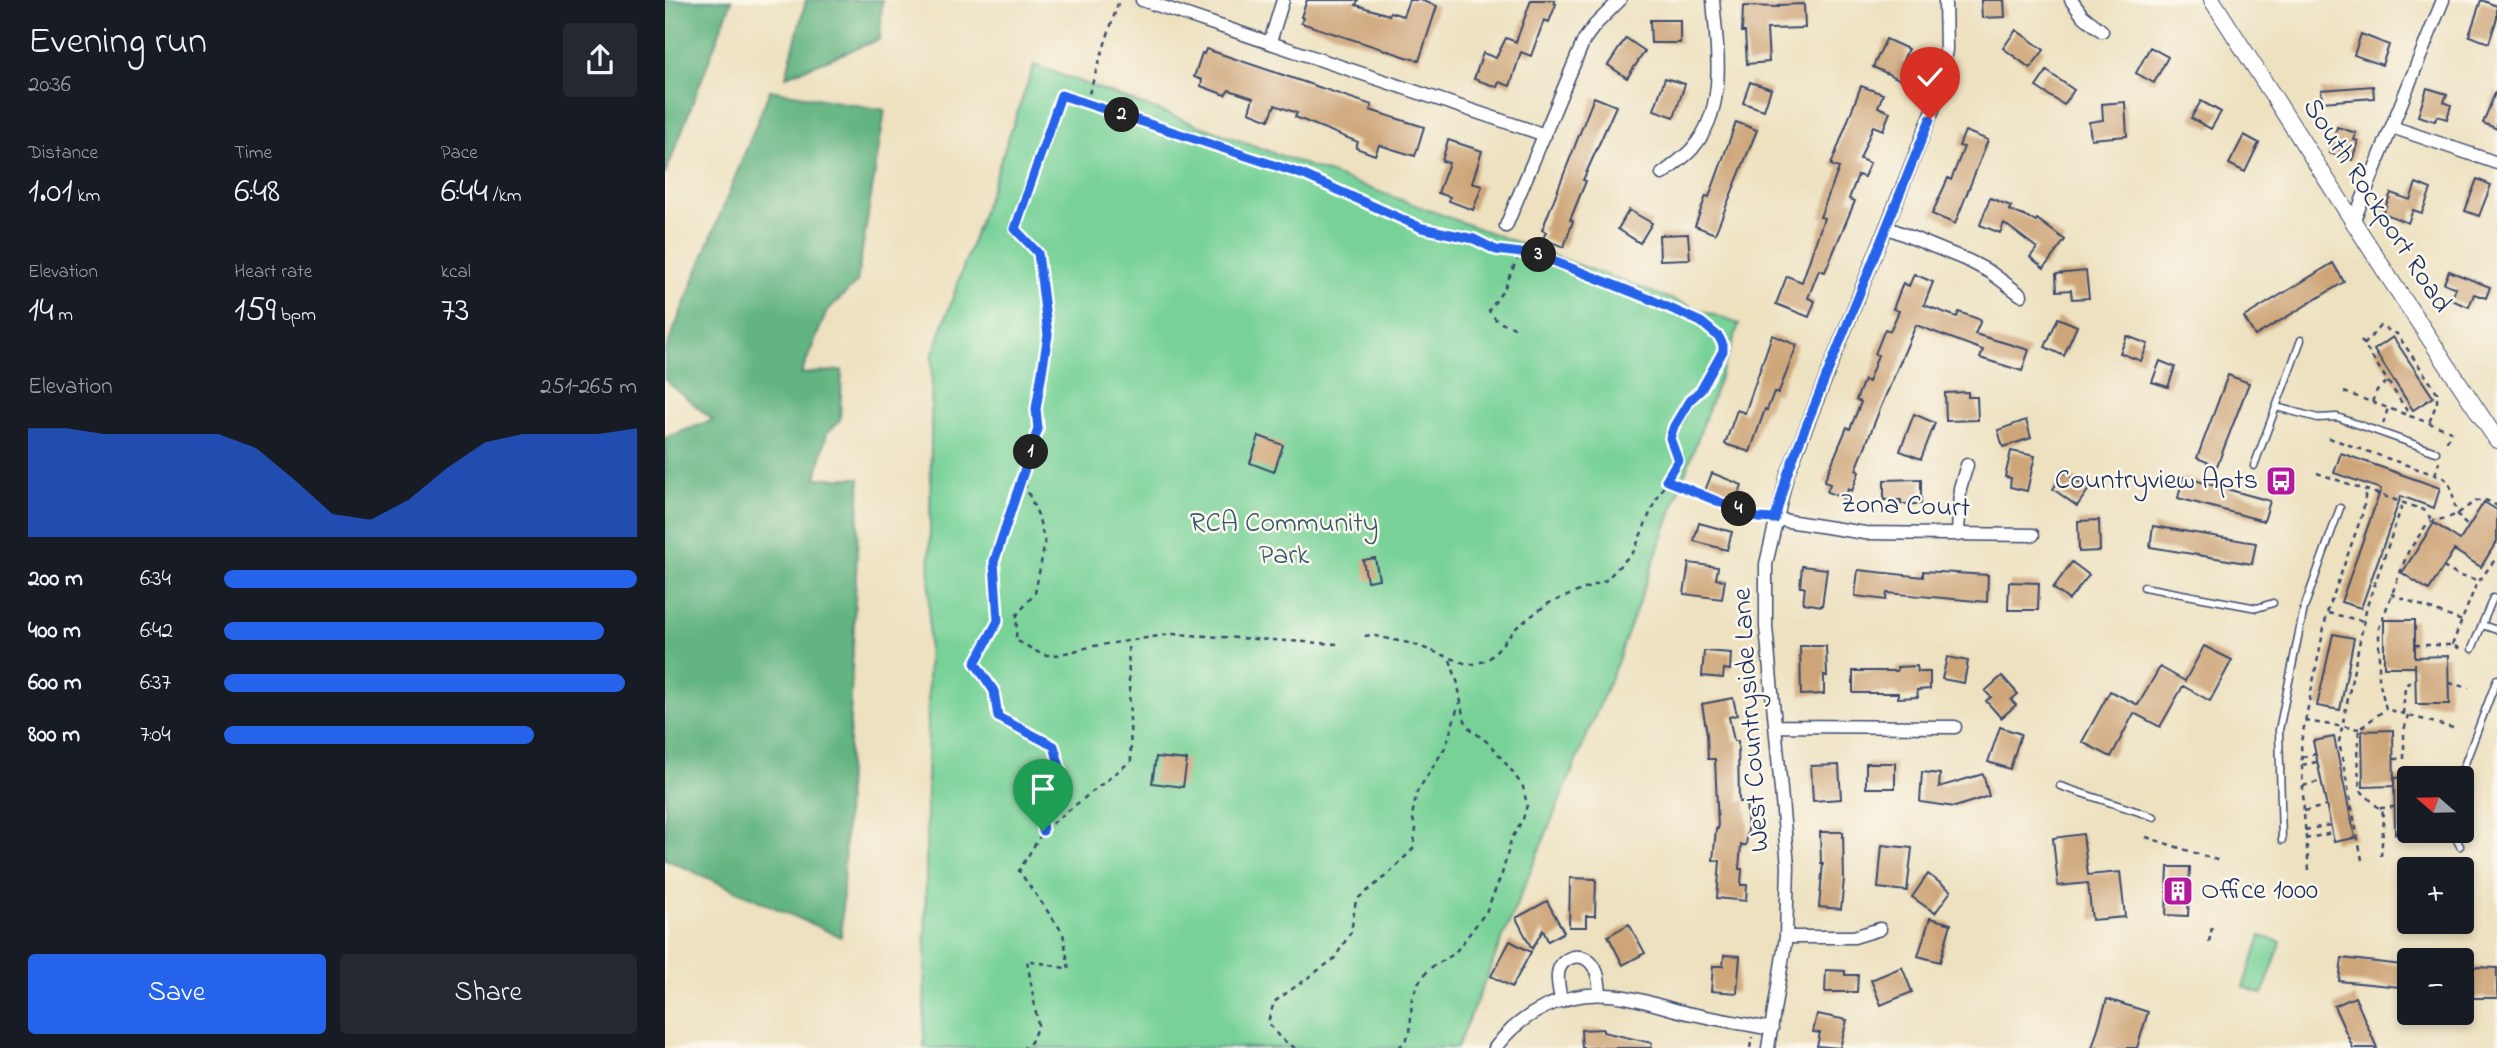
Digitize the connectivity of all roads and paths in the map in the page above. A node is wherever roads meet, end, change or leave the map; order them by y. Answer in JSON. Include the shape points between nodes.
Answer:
{"nodes":[{"id":1,"x":1119,"y":0,"type":"edge"},
{"id":2,"x":1142,"y":0,"type":"edge"},
{"id":3,"x":1283,"y":0,"type":"edge"},
{"id":4,"x":1620,"y":0,"type":"edge"},
{"id":5,"x":1713,"y":0,"type":"edge"},
{"id":6,"x":1945,"y":0,"type":"edge"},
{"id":7,"x":2071,"y":0,"type":"edge"},
{"id":8,"x":2212,"y":0,"type":"edge"},
{"id":9,"x":2443,"y":0,"type":"edge"},
{"id":10,"x":2102,"y":31,"type":"dead end"},
{"id":11,"x":1270,"y":42,"type":"junction"},
{"id":12,"x":1086,"y":103,"type":"junction"},
{"id":13,"x":2392,"y":127,"type":"junction"},
{"id":14,"x":1545,"y":135,"type":"junction"},
{"id":15,"x":2497,"y":163,"type":"edge"},
{"id":16,"x":1662,"y":174,"type":"dead end"},
{"id":17,"x":2354,"y":220,"type":"junction"},
{"id":18,"x":1506,"y":226,"type":"dead end"},
{"id":19,"x":1886,"y":227,"type":"junction"},
{"id":20,"x":1520,"y":253,"type":"junction"},
{"id":21,"x":2021,"y":295,"type":"dead end"},
{"id":22,"x":1514,"y":328,"type":"dead end"},
{"id":23,"x":2301,"y":340,"type":"dead end"},
{"id":24,"x":2361,"y":340,"type":"dead end"},
{"id":25,"x":2364,"y":345,"type":"junction"},
{"id":26,"x":2388,"y":381,"type":"junction"},
{"id":27,"x":2344,"y":392,"type":"dead end"},
{"id":28,"x":2372,"y":402,"type":"junction"},
{"id":29,"x":2276,"y":407,"type":"junction"},
{"id":30,"x":2411,"y":416,"type":"junction"},
{"id":31,"x":2429,"y":423,"type":"junction"},
{"id":32,"x":2329,"y":438,"type":"dead end"},
{"id":33,"x":2497,"y":440,"type":"edge"},
{"id":34,"x":2436,"y":452,"type":"dead end"},
{"id":35,"x":1967,"y":465,"type":"dead end"},
{"id":36,"x":2254,"y":466,"type":"dead end"},
{"id":37,"x":1024,"y":473,"type":"junction"},
{"id":38,"x":2317,"y":473,"type":"dead end"},
{"id":39,"x":2435,"y":475,"type":"junction"},
{"id":40,"x":1666,"y":480,"type":"junction"},
{"id":41,"x":2366,"y":490,"type":"junction"},
{"id":42,"x":2403,"y":503,"type":"junction"},
{"id":43,"x":2497,"y":506,"type":"edge"},
{"id":44,"x":2340,"y":508,"type":"dead end"},
{"id":45,"x":2457,"y":514,"type":"junction"},
{"id":46,"x":1775,"y":519,"type":"junction"},
{"id":47,"x":2433,"y":521,"type":"junction"},
{"id":48,"x":2469,"y":527,"type":"dead end"},
{"id":49,"x":1958,"y":534,"type":"junction"},
{"id":50,"x":2033,"y":535,"type":"dead end"},
{"id":51,"x":2497,"y":557,"type":"edge"},
{"id":52,"x":2443,"y":567,"type":"dead end"},
{"id":53,"x":2479,"y":580,"type":"junction"},
{"id":54,"x":2144,"y":587,"type":"dead end"},
{"id":55,"x":2391,"y":593,"type":"junction"},
{"id":56,"x":2493,"y":598,"type":"dead end"},
{"id":57,"x":2273,"y":603,"type":"dead end"},
{"id":58,"x":2327,"y":613,"type":"junction"},
{"id":59,"x":2363,"y":621,"type":"junction"},
{"id":60,"x":2462,"y":621,"type":"junction"},
{"id":61,"x":2482,"y":625,"type":"junction"},
{"id":62,"x":2497,"y":630,"type":"edge"},
{"id":63,"x":1364,"y":636,"type":"dead end"},
{"id":64,"x":1128,"y":642,"type":"junction"},
{"id":65,"x":1337,"y":644,"type":"dead end"},
{"id":66,"x":2415,"y":645,"type":"dead end"},
{"id":67,"x":2452,"y":645,"type":"junction"},
{"id":68,"x":2462,"y":649,"type":"dead end"},
{"id":69,"x":2472,"y":649,"type":"dead end"},
{"id":70,"x":1449,"y":657,"type":"junction"},
{"id":71,"x":2497,"y":679,"type":"edge"},
{"id":72,"x":2416,"y":683,"type":"dead end"},
{"id":73,"x":2449,"y":683,"type":"dead end"},
{"id":74,"x":2469,"y":688,"type":"dead end"},
{"id":75,"x":1459,"y":702,"type":"junction"},
{"id":76,"x":2386,"y":709,"type":"junction"},
{"id":77,"x":2403,"y":714,"type":"junction"},
{"id":78,"x":2408,"y":716,"type":"junction"},
{"id":79,"x":2305,"y":721,"type":"junction"},
{"id":80,"x":1775,"y":726,"type":"junction"},
{"id":81,"x":2341,"y":726,"type":"junction"},
{"id":82,"x":1955,"y":727,"type":"dead end"},
{"id":83,"x":2453,"y":728,"type":"dead end"},
{"id":84,"x":2359,"y":729,"type":"junction"},
{"id":85,"x":2316,"y":754,"type":"dead end"},
{"id":86,"x":2302,"y":757,"type":"junction"},
{"id":87,"x":2394,"y":759,"type":"dead end"},
{"id":88,"x":2318,"y":762,"type":"dead end"},
{"id":89,"x":2302,"y":765,"type":"junction"},
{"id":90,"x":2464,"y":766,"type":"edge"},
{"id":91,"x":2321,"y":781,"type":"dead end"},
{"id":92,"x":2060,"y":786,"type":"dead end"},
{"id":93,"x":2303,"y":786,"type":"junction"},
{"id":94,"x":2326,"y":806,"type":"dead end"},
{"id":95,"x":2395,"y":807,"type":"dead end"},
{"id":96,"x":2380,"y":808,"type":"junction"},
{"id":97,"x":2304,"y":811,"type":"junction"},
{"id":98,"x":2154,"y":817,"type":"dead end"},
{"id":99,"x":2330,"y":825,"type":"dead end"},
{"id":100,"x":2305,"y":830,"type":"junction"},
{"id":101,"x":1043,"y":831,"type":"junction"},
{"id":102,"x":2332,"y":833,"type":"dead end"},
{"id":103,"x":2146,"y":837,"type":"dead end"},
{"id":104,"x":2305,"y":839,"type":"junction"},
{"id":105,"x":2281,"y":840,"type":"dead end"},
{"id":106,"x":2381,"y":856,"type":"dead end"},
{"id":107,"x":2362,"y":860,"type":"dead end"},
{"id":108,"x":2220,"y":861,"type":"dead end"},
{"id":109,"x":2309,"y":870,"type":"dead end"},
{"id":110,"x":2252,"y":882,"type":"dead end"},
{"id":111,"x":2254,"y":898,"type":"dead end"},
{"id":112,"x":2212,"y":927,"type":"dead end"},
{"id":113,"x":1880,"y":929,"type":"dead end"},
{"id":114,"x":1786,"y":937,"type":"junction"},
{"id":115,"x":2209,"y":942,"type":"dead end"},
{"id":116,"x":1600,"y":994,"type":"junction"},
{"id":117,"x":1562,"y":1001,"type":"junction"},
{"id":118,"x":1772,"y":1029,"type":"junction"},
{"id":119,"x":1752,"y":1037,"type":"dead end"},
{"id":120,"x":1024,"y":1048,"type":"edge"},
{"id":121,"x":1295,"y":1048,"type":"edge"},
{"id":122,"x":1399,"y":1048,"type":"edge"},
{"id":123,"x":1495,"y":1048,"type":"edge"},
{"id":124,"x":1750,"y":1048,"type":"edge"},
{"id":125,"x":1768,"y":1048,"type":"edge"}],
"edges":[{"from":1,"to":12,"type":"path"},
{"from":2,"to":11,"type":"street"},
{"from":3,"to":11,"type":"street"},
{"from":4,"to":14,"type":"street","via":[[1584,40]]},
{"from":5,"to":16,"type":"street","via":[[1718,82],[1712,111],[1692,149]]},
{"from":6,"to":19,"type":"street","name":"West Countryside Lane","via":[[1946,49],[1939,94]]},
{"from":7,"to":10,"type":"street"},
{"from":8,"to":17,"type":"street","name":"South Rockport Road"},
{"from":9,"to":13,"type":"street"},
{"from":11,"to":14,"type":"street"},
{"from":12,"to":20,"type":"path","via":[[1304,175],[1422,228]]},
{"from":12,"to":37,"type":"path","via":[[1061,95],[1015,229],[1038,253],[1048,335],[1036,409],[1038,429]]},
{"from":13,"to":15,"type":"street"},
{"from":13,"to":17,"type":"street"},
{"from":14,"to":18,"type":"street"},
{"from":17,"to":33,"type":"street","name":"South Rockport Road"},
{"from":19,"to":21,"type":"street","via":[[1969,261]]},
{"from":19,"to":46,"type":"street","name":"West Countryside Lane","via":[[1787,475]]},
{"from":20,"to":22,"type":"path","via":[[1489,312],[1498,322]]},
{"from":20,"to":40,"type":"path","via":[[1538,255],[1652,300],[1701,322],[1719,337],[1721,356],[1674,426],[1670,438],[1678,460]]},
{"from":23,"to":29,"type":"lane"},
{"from":24,"to":25,"type":"path"},
{"from":25,"to":26,"type":"path"},
{"from":25,"to":31,"type":"path","via":[[2381,326],[2397,334],[2437,392]]},
{"from":26,"to":28,"type":"path"},
{"from":26,"to":30,"type":"path"},
{"from":27,"to":28,"type":"path"},
{"from":28,"to":30,"type":"path"},
{"from":29,"to":34,"type":"lane","via":[[2318,418],[2337,417]]},
{"from":29,"to":36,"type":"lane"},
{"from":30,"to":31,"type":"path"},
{"from":31,"to":39,"type":"path","via":[[2451,431]]},
{"from":32,"to":39,"type":"path"},
{"from":35,"to":49,"type":"street","via":[[1960,488]]},
{"from":37,"to":64,"type":"path","via":[[1045,543],[1035,593],[1017,615],[1016,640],[1043,655]]},
{"from":37,"to":101,"type":"path","via":[[994,562],[998,621],[975,663],[994,691],[998,717],[1054,746],[1060,767],[1037,789]]},
{"from":38,"to":41,"type":"path"},
{"from":39,"to":45,"type":"path","via":[[2451,486]]},
{"from":40,"to":46,"type":"path","via":[[1758,518]]},
{"from":40,"to":70,"type":"path","via":[[1634,551],[1605,581],[1549,603],[1517,627],[1488,660],[1474,664]]},
{"from":41,"to":42,"type":"path"},
{"from":41,"to":58,"type":"path","via":[[2363,512]]},
{"from":42,"to":47,"type":"path","via":[[2428,513]]},
{"from":42,"to":59,"type":"path"},
{"from":43,"to":45,"type":"path","via":[[2481,500]]},
{"from":44,"to":105,"type":"lane","via":[[2304,608],[2279,730]]},
{"from":45,"to":47,"type":"path"},
{"from":45,"to":48,"type":"path"},
{"from":46,"to":49,"type":"street","name":"Zona Court","via":[[1865,533]]},
{"from":46,"to":80,"type":"street","name":"West Countryside Lane","via":[[1766,564]]},
{"from":47,"to":55,"type":"path","via":[[2408,552]]},
{"from":49,"to":50,"type":"street","name":"Zona Court"},
{"from":51,"to":53,"type":"path"},
{"from":52,"to":53,"type":"path"},
{"from":53,"to":60,"type":"path"},
{"from":54,"to":57,"type":"lane","via":[[2257,608]]},
{"from":55,"to":60,"type":"path"},
{"from":55,"to":76,"type":"path","via":[[2379,628],[2379,680]]},
{"from":56,"to":61,"type":"lane"},
{"from":58,"to":59,"type":"path"},
{"from":58,"to":79,"type":"path"},
{"from":59,"to":81,"type":"path"},
{"from":60,"to":67,"type":"path"},
{"from":61,"to":62,"type":"lane"},
{"from":61,"to":69,"type":"lane"},
{"from":63,"to":70,"type":"path","via":[[1413,644]]},
{"from":64,"to":65,"type":"path","via":[[1173,634]]},
{"from":64,"to":101,"type":"path","via":[[1131,761]]},
{"from":66,"to":67,"type":"path"},
{"from":67,"to":68,"type":"path"},
{"from":70,"to":75,"type":"path"},
{"from":71,"to":90,"type":"lane"},
{"from":72,"to":77,"type":"path","via":[[2406,687]]},
{"from":73,"to":74,"type":"path"},
{"from":75,"to":121,"type":"path","via":[[1446,747],[1417,792],[1413,849],[1356,900],[1352,932],[1334,959],[1275,1002],[1269,1022],[1280,1038]]},
{"from":75,"to":122,"type":"path","via":[[1468,727],[1491,745],[1523,787],[1527,805],[1486,912],[1454,954],[1430,968],[1418,983],[1412,998],[1410,1034]]},
{"from":76,"to":77,"type":"path"},
{"from":76,"to":84,"type":"path"},
{"from":77,"to":78,"type":"path"},
{"from":78,"to":83,"type":"path"},
{"from":78,"to":87,"type":"path","via":[[2404,758]]},
{"from":79,"to":81,"type":"path"},
{"from":79,"to":86,"type":"path"},
{"from":80,"to":82,"type":"street"},
{"from":80,"to":114,"type":"street","name":"West Countryside Lane","via":[[1788,866]]},
{"from":81,"to":84,"type":"path"},
{"from":81,"to":107,"type":"path","via":[[2340,749]]},
{"from":84,"to":96,"type":"path","via":[[2360,790]]},
{"from":85,"to":86,"type":"path"},
{"from":86,"to":89,"type":"path"},
{"from":88,"to":89,"type":"path"},
{"from":89,"to":93,"type":"path"},
{"from":91,"to":93,"type":"path"},
{"from":92,"to":98,"type":"lane"},
{"from":93,"to":97,"type":"path"},
{"from":94,"to":97,"type":"path"},
{"from":95,"to":96,"type":"path"},
{"from":96,"to":106,"type":"path","via":[[2384,818]]},
{"from":97,"to":100,"type":"path"},
{"from":99,"to":100,"type":"path"},
{"from":100,"to":104,"type":"path"},
{"from":101,"to":120,"type":"path","via":[[1019,871],[1063,933],[1069,968],[1027,960],[1038,1025]]},
{"from":102,"to":104,"type":"path"},
{"from":103,"to":108,"type":"path"},
{"from":104,"to":109,"type":"path"},
{"from":110,"to":111,"type":"path"},
{"from":112,"to":115,"type":"path"},
{"from":113,"to":114,"type":"street","via":[[1854,937]]},
{"from":114,"to":118,"type":"street","name":"West Countryside Lane"},
{"from":116,"to":117,"type":"street"},
{"from":116,"to":117,"type":"street","via":[[1590,962],[1573,957],[1559,968]]},
{"from":116,"to":118,"type":"street"},
{"from":117,"to":123,"type":"street","via":[[1523,1020]]},
{"from":118,"to":125,"type":"street","name":"West Countryside Lane"},
{"from":119,"to":124,"type":"path"}]}
